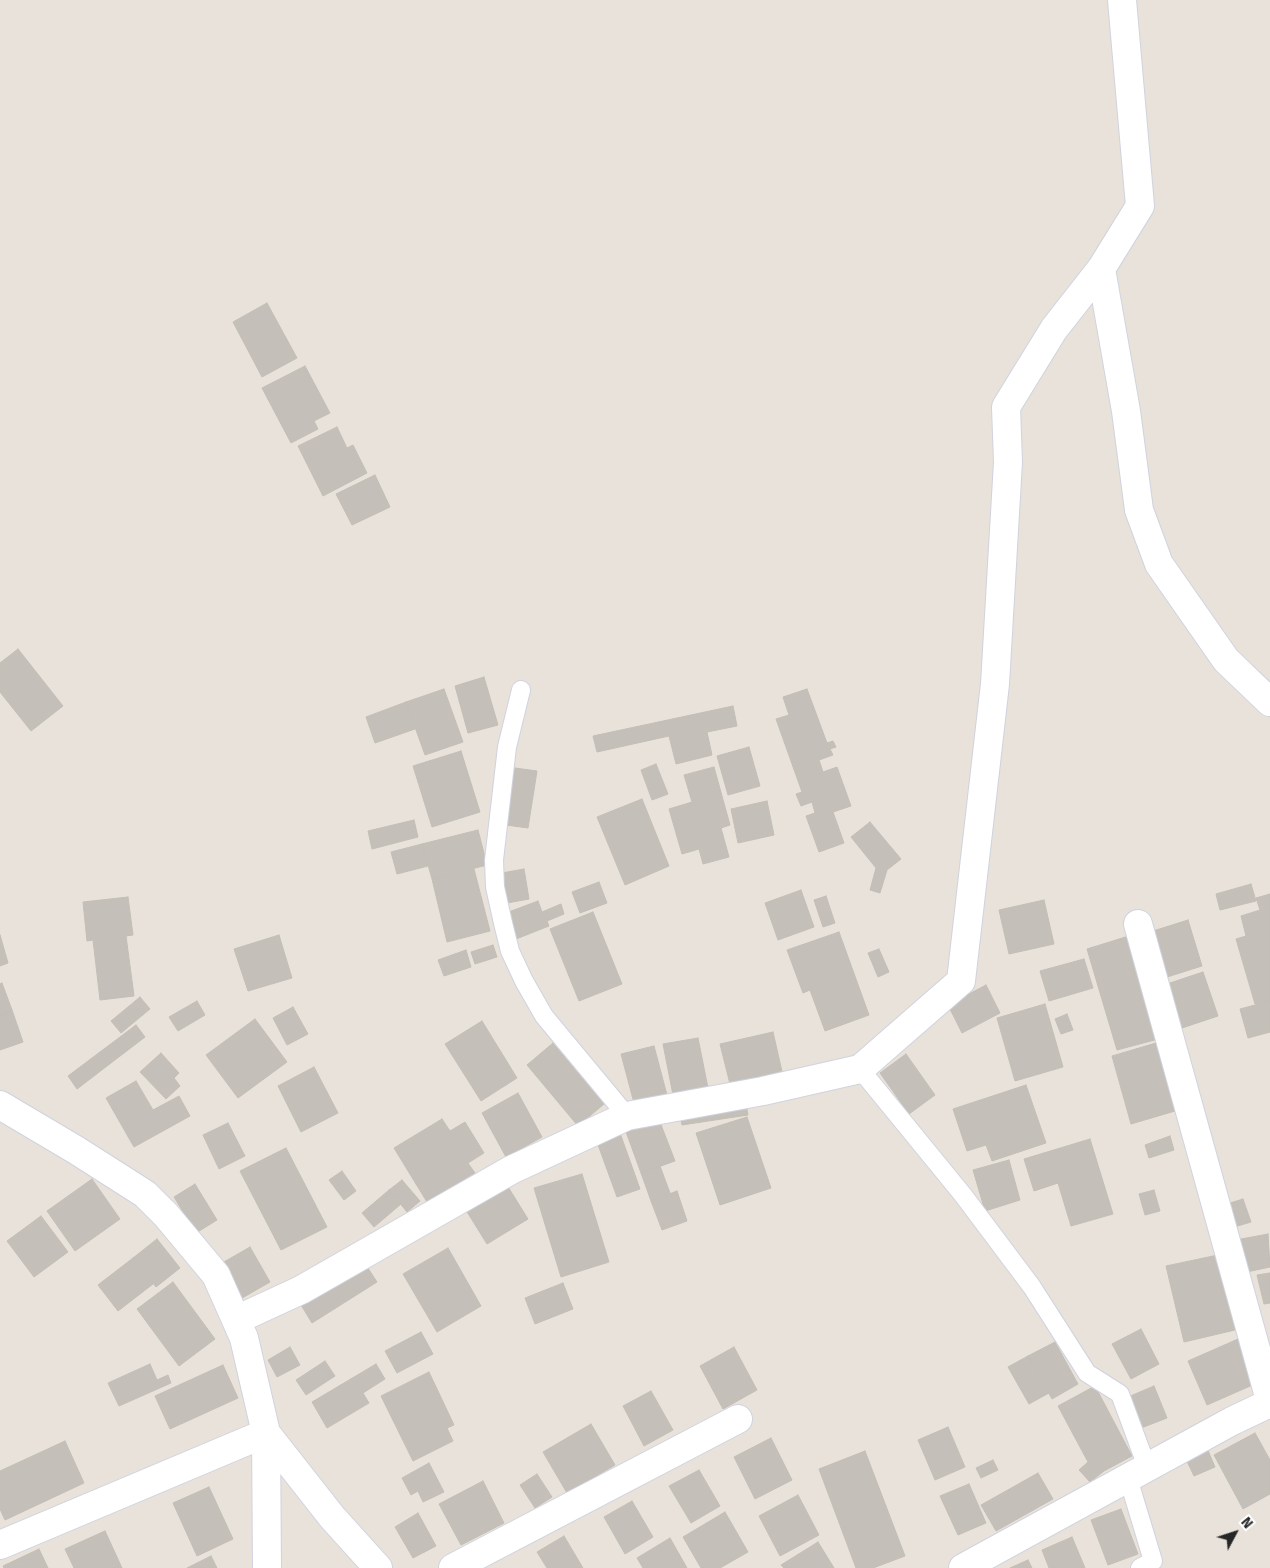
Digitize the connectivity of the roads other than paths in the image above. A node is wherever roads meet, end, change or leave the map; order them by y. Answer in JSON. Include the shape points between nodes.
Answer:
{"nodes":[{"id":1,"x":1122,"y":0,"type":"edge"},
{"id":2,"x":1101,"y":269,"type":"junction"},
{"id":3,"x":521,"y":690,"type":"dead end"},
{"id":4,"x":1270,"y":702,"type":"edge"},
{"id":5,"x":1138,"y":924,"type":"dead end"},
{"id":6,"x":860,"y":1069,"type":"junction"},
{"id":7,"x":0,"y":1105,"type":"edge"},
{"id":8,"x":627,"y":1116,"type":"junction"},
{"id":9,"x":236,"y":1320,"type":"junction"},
{"id":10,"x":1270,"y":1402,"type":"edge"},
{"id":11,"x":738,"y":1418,"type":"dead end"},
{"id":12,"x":266,"y":1433,"type":"junction"},
{"id":13,"x":1138,"y":1472,"type":"junction"},
{"id":14,"x":0,"y":1545,"type":"edge"},
{"id":15,"x":267,"y":1568,"type":"edge"},
{"id":16,"x":378,"y":1568,"type":"edge"},
{"id":17,"x":454,"y":1568,"type":"edge"},
{"id":18,"x":963,"y":1568,"type":"edge"},
{"id":19,"x":1140,"y":1568,"type":"edge"}],
"edges":[{"from":1,"to":2,"type":"street","via":[[1140,206]]},
{"from":2,"to":4,"type":"street","via":[[1140,510],[1159,564],[1226,660]]},
{"from":2,"to":6,"type":"street","via":[[1054,329],[1006,407],[1008,462],[995,684],[961,981]]},
{"from":3,"to":8,"type":"lane","via":[[508,746],[494,860],[495,887],[503,923],[510,951],[544,1016]]},
{"from":5,"to":10,"type":"street"},
{"from":6,"to":8,"type":"street"},
{"from":6,"to":13,"type":"lane","via":[[969,1202],[1032,1287],[1086,1373],[1120,1394]]},
{"from":7,"to":9,"type":"street","via":[[144,1194],[216,1274]]},
{"from":8,"to":9,"type":"street","via":[[511,1170],[301,1290]]},
{"from":9,"to":12,"type":"street","via":[[244,1338]]},
{"from":10,"to":13,"type":"street"},
{"from":11,"to":17,"type":"street"},
{"from":12,"to":14,"type":"street"},
{"from":12,"to":15,"type":"street"},
{"from":12,"to":16,"type":"street","via":[[332,1517]]},
{"from":13,"to":18,"type":"street"},
{"from":13,"to":19,"type":"lane","via":[[1152,1561]]}]}
